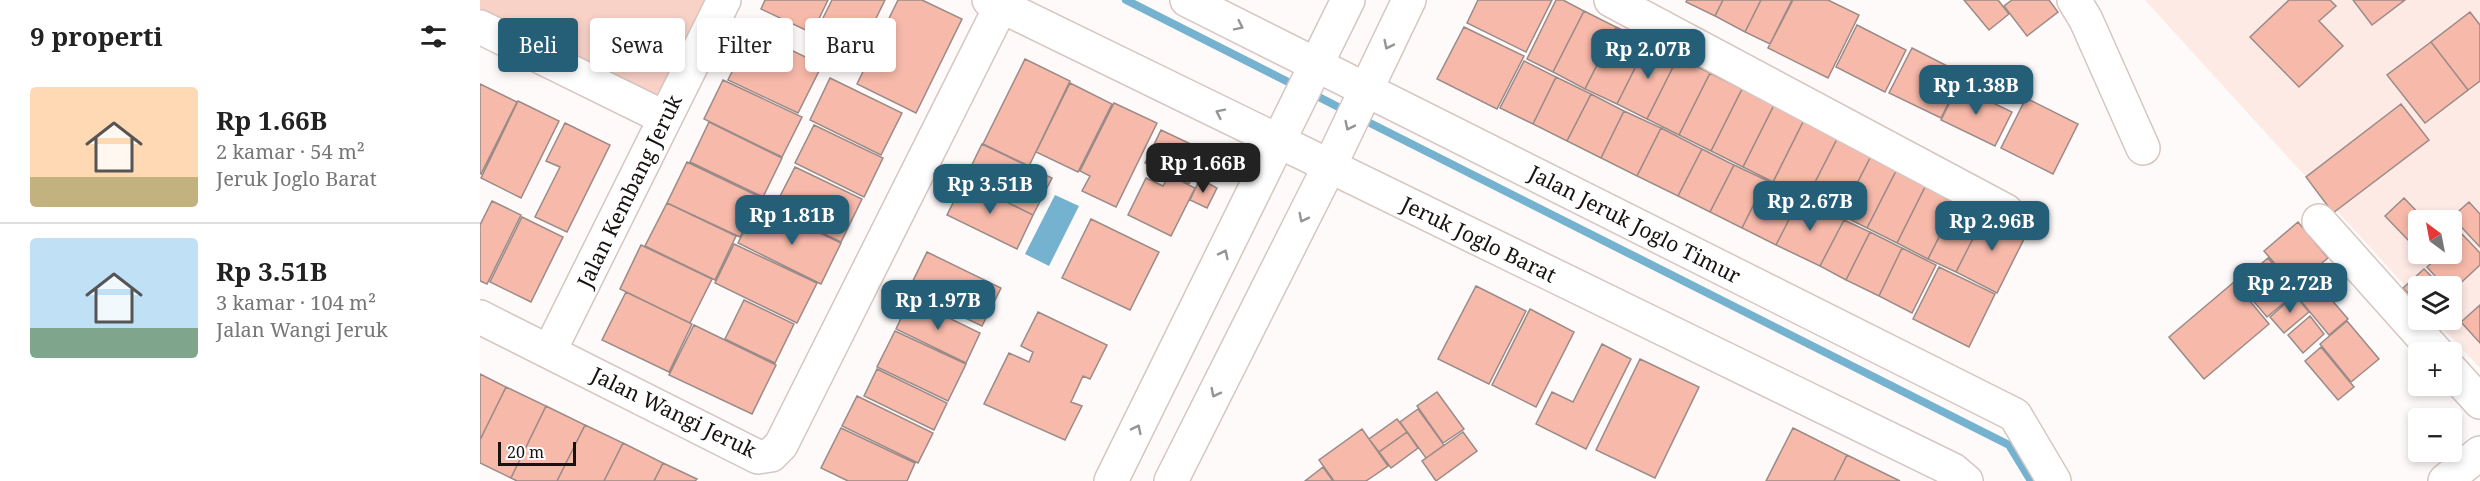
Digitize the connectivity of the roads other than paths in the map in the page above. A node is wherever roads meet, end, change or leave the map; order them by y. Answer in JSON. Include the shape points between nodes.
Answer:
{"nodes":[{"id":1,"x":724,"y":0,"type":"edge"},
{"id":2,"x":1187,"y":0,"type":"edge"},
{"id":3,"x":1348,"y":0,"type":"edge"},
{"id":4,"x":1409,"y":0,"type":"edge"},
{"id":5,"x":1611,"y":0,"type":"edge"},
{"id":6,"x":2074,"y":0,"type":"edge"},
{"id":7,"x":995,"y":3,"type":"edge"},
{"id":8,"x":480,"y":27,"type":"edge"},
{"id":9,"x":1315,"y":66,"type":"junction"},
{"id":10,"x":1367,"y":89,"type":"junction"},
{"id":11,"x":664,"y":118,"type":"junction"},
{"id":12,"x":1280,"y":140,"type":"junction"},
{"id":13,"x":2143,"y":148,"type":"dead end"},
{"id":14,"x":1330,"y":165,"type":"junction"},
{"id":15,"x":2006,"y":211,"type":"dead end"},
{"id":16,"x":2319,"y":221,"type":"dead end"},
{"id":17,"x":480,"y":317,"type":"edge"},
{"id":18,"x":2427,"y":342,"type":"edge"},
{"id":19,"x":550,"y":350,"type":"junction"},
{"id":20,"x":2462,"y":382,"type":"edge"},
{"id":21,"x":2480,"y":402,"type":"edge"},
{"id":22,"x":2480,"y":453,"type":"edge"},
{"id":23,"x":1111,"y":481,"type":"edge"},
{"id":24,"x":1171,"y":481,"type":"edge"},
{"id":25,"x":1966,"y":481,"type":"edge"},
{"id":26,"x":2054,"y":481,"type":"edge"},
{"id":27,"x":2445,"y":481,"type":"edge"}],
"edges":[{"from":1,"to":11,"type":"street","name":"Jalan Kembang Jeruk"},
{"from":2,"to":9,"type":"street","name":"Jalan Jeruk Joglo Timur","one_way":true},
{"from":3,"to":9,"type":"street"},
{"from":4,"to":10,"type":"street","one_way":true},
{"from":5,"to":15,"type":"street"},
{"from":6,"to":13,"type":"street"},
{"from":12,"to":7,"type":"street","name":"Jeruk Joglo Barat","one_way":true},
{"from":7,"to":19,"type":"street","name":"Jalan Wangi Jeruk","via":[[781,445],[771,455],[758,457]]},
{"from":8,"to":11,"type":"street"},
{"from":9,"to":10,"type":"street","name":"Jalan Jeruk Joglo Timur"},
{"from":9,"to":12,"type":"street"},
{"from":10,"to":14,"type":"street","one_way":true},
{"from":10,"to":26,"type":"street","name":"Jalan Jeruk Joglo Timur","via":[[2015,415]]},
{"from":11,"to":19,"type":"street","name":"Jalan Kembang Jeruk"},
{"from":12,"to":14,"type":"street","name":"Jeruk Joglo Barat"},
{"from":23,"to":12,"type":"street","one_way":true},
{"from":14,"to":24,"type":"street","one_way":true},
{"from":14,"to":25,"type":"street","name":"Jeruk Joglo Barat","via":[[1953,470]]},
{"from":16,"to":18,"type":"street"},
{"from":17,"to":19,"type":"street","name":"Jalan Wangi Jeruk"},
{"from":20,"to":21,"type":"street"},
{"from":22,"to":27,"type":"street"}]}
